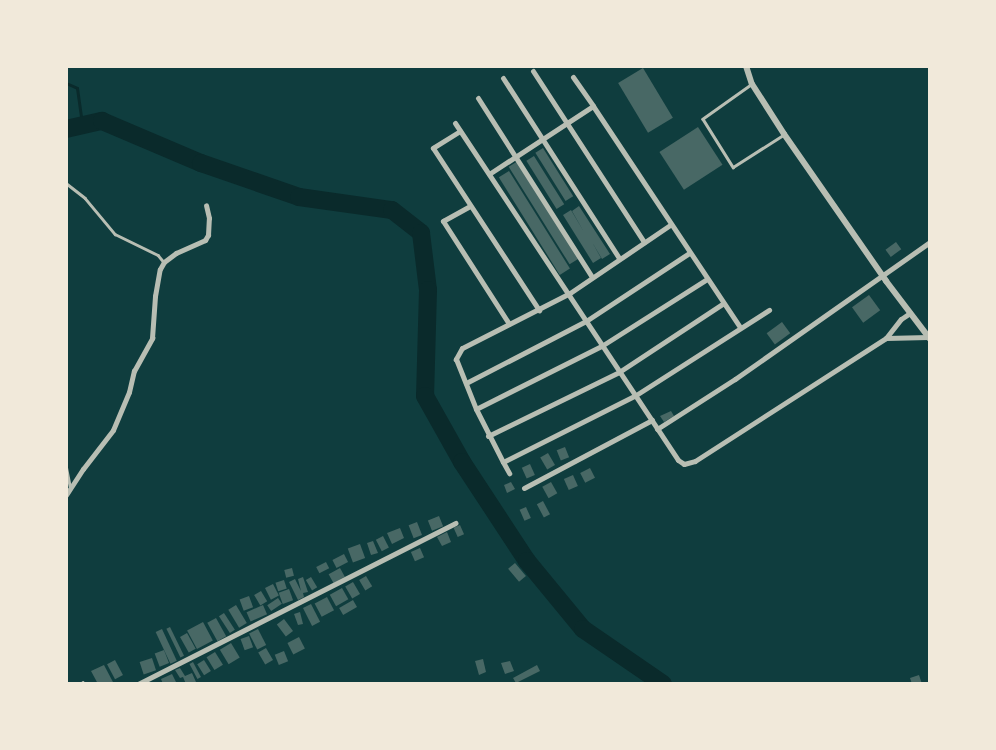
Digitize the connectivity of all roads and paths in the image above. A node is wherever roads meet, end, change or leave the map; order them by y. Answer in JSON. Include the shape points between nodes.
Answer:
{"nodes":[{"id":1,"x":746,"y":66,"type":"edge"},
{"id":2,"x":533,"y":71,"type":"dead end"},
{"id":3,"x":573,"y":77,"type":"dead end"},
{"id":4,"x":503,"y":78,"type":"dead end"},
{"id":5,"x":752,"y":84,"type":"junction"},
{"id":6,"x":478,"y":98,"type":"dead end"},
{"id":7,"x":592,"y":106,"type":"junction"},
{"id":8,"x":568,"y":122,"type":"junction"},
{"id":9,"x":455,"y":123,"type":"dead end"},
{"id":10,"x":460,"y":131,"type":"junction"},
{"id":11,"x":784,"y":134,"type":"junction"},
{"id":12,"x":541,"y":139,"type":"junction"},
{"id":13,"x":516,"y":156,"type":"junction"},
{"id":14,"x":489,"y":174,"type":"junction"},
{"id":15,"x":66,"y":183,"type":"edge"},
{"id":16,"x":206,"y":204,"type":"dead end"},
{"id":17,"x":470,"y":206,"type":"junction"},
{"id":18,"x":670,"y":225,"type":"junction"},
{"id":19,"x":644,"y":242,"type":"junction"},
{"id":20,"x":930,"y":242,"type":"edge"},
{"id":21,"x":689,"y":253,"type":"junction"},
{"id":22,"x":619,"y":258,"type":"junction"},
{"id":23,"x":164,"y":262,"type":"junction"},
{"id":24,"x":881,"y":275,"type":"junction"},
{"id":25,"x":592,"y":277,"type":"junction"},
{"id":26,"x":707,"y":279,"type":"junction"},
{"id":27,"x":570,"y":293,"type":"junction"},
{"id":28,"x":722,"y":304,"type":"junction"},
{"id":29,"x":538,"y":310,"type":"junction"},
{"id":30,"x":769,"y":310,"type":"dead end"},
{"id":31,"x":910,"y":314,"type":"junction"},
{"id":32,"x":586,"y":322,"type":"junction"},
{"id":33,"x":509,"y":324,"type":"junction"},
{"id":34,"x":740,"y":327,"type":"junction"},
{"id":35,"x":886,"y":338,"type":"junction"},
{"id":36,"x":929,"y":338,"type":"edge"},
{"id":37,"x":603,"y":345,"type":"junction"},
{"id":38,"x":619,"y":372,"type":"junction"},
{"id":39,"x":466,"y":383,"type":"junction"},
{"id":40,"x":636,"y":395,"type":"junction"},
{"id":41,"x":476,"y":409,"type":"junction"},
{"id":42,"x":652,"y":420,"type":"junction"},
{"id":43,"x":658,"y":429,"type":"junction"},
{"id":44,"x":488,"y":436,"type":"junction"},
{"id":45,"x":503,"y":462,"type":"junction"},
{"id":46,"x":66,"y":465,"type":"edge"},
{"id":47,"x":509,"y":472,"type":"dead end"},
{"id":48,"x":71,"y":487,"type":"junction"},
{"id":49,"x":524,"y":488,"type":"dead end"},
{"id":50,"x":66,"y":495,"type":"edge"},
{"id":51,"x":456,"y":523,"type":"dead end"},
{"id":52,"x":138,"y":684,"type":"edge"}],
"edges":[{"from":1,"to":5,"type":"street"},
{"from":2,"to":8,"type":"street"},
{"from":3,"to":7,"type":"street"},
{"from":4,"to":12,"type":"street"},
{"from":5,"to":11,"type":"street"},
{"from":5,"to":11,"type":"lane","via":[[703,119],[732,167]]},
{"from":6,"to":13,"type":"street"},
{"from":7,"to":8,"type":"street"},
{"from":7,"to":18,"type":"street"},
{"from":8,"to":12,"type":"street"},
{"from":8,"to":19,"type":"street"},
{"from":9,"to":10,"type":"street"},
{"from":10,"to":14,"type":"street"},
{"from":10,"to":17,"type":"street","via":[[433,148]]},
{"from":11,"to":24,"type":"street"},
{"from":12,"to":13,"type":"street"},
{"from":12,"to":22,"type":"street"},
{"from":13,"to":14,"type":"street"},
{"from":13,"to":25,"type":"street"},
{"from":14,"to":27,"type":"street"},
{"from":15,"to":23,"type":"lane","via":[[84,198],[114,234],[158,255]]},
{"from":16,"to":23,"type":"street","via":[[209,218],[205,240]]},
{"from":17,"to":29,"type":"street"},
{"from":17,"to":33,"type":"street","via":[[444,221]]},
{"from":18,"to":19,"type":"street"},
{"from":18,"to":21,"type":"street"},
{"from":19,"to":22,"type":"street"},
{"from":20,"to":24,"type":"street"},
{"from":21,"to":26,"type":"street"},
{"from":21,"to":32,"type":"street"},
{"from":22,"to":25,"type":"street"},
{"from":23,"to":48,"type":"street","via":[[155,296],[152,338],[134,371],[112,430]]},
{"from":24,"to":31,"type":"street"},
{"from":24,"to":43,"type":"street","via":[[735,379]]},
{"from":25,"to":27,"type":"street"},
{"from":26,"to":28,"type":"street"},
{"from":26,"to":37,"type":"street"},
{"from":27,"to":29,"type":"street"},
{"from":27,"to":32,"type":"street"},
{"from":28,"to":34,"type":"street"},
{"from":28,"to":38,"type":"street"},
{"from":29,"to":33,"type":"street"},
{"from":30,"to":34,"type":"street"},
{"from":31,"to":35,"type":"street","via":[[901,319]]},
{"from":31,"to":36,"type":"street"},
{"from":32,"to":37,"type":"street"},
{"from":32,"to":39,"type":"street"},
{"from":33,"to":39,"type":"street","via":[[462,348],[456,359]]},
{"from":34,"to":40,"type":"street"},
{"from":35,"to":36,"type":"street"},
{"from":35,"to":43,"type":"street","via":[[695,460],[684,464],[678,460]]},
{"from":37,"to":38,"type":"street"},
{"from":37,"to":41,"type":"street"},
{"from":38,"to":40,"type":"street"},
{"from":38,"to":44,"type":"street"},
{"from":39,"to":41,"type":"street"},
{"from":40,"to":42,"type":"street"},
{"from":40,"to":45,"type":"street"},
{"from":41,"to":44,"type":"street"},
{"from":42,"to":43,"type":"street"},
{"from":42,"to":49,"type":"street"},
{"from":44,"to":45,"type":"street"},
{"from":45,"to":47,"type":"street"},
{"from":46,"to":48,"type":"lane"},
{"from":48,"to":50,"type":"street"},
{"from":51,"to":52,"type":"street"}]}
